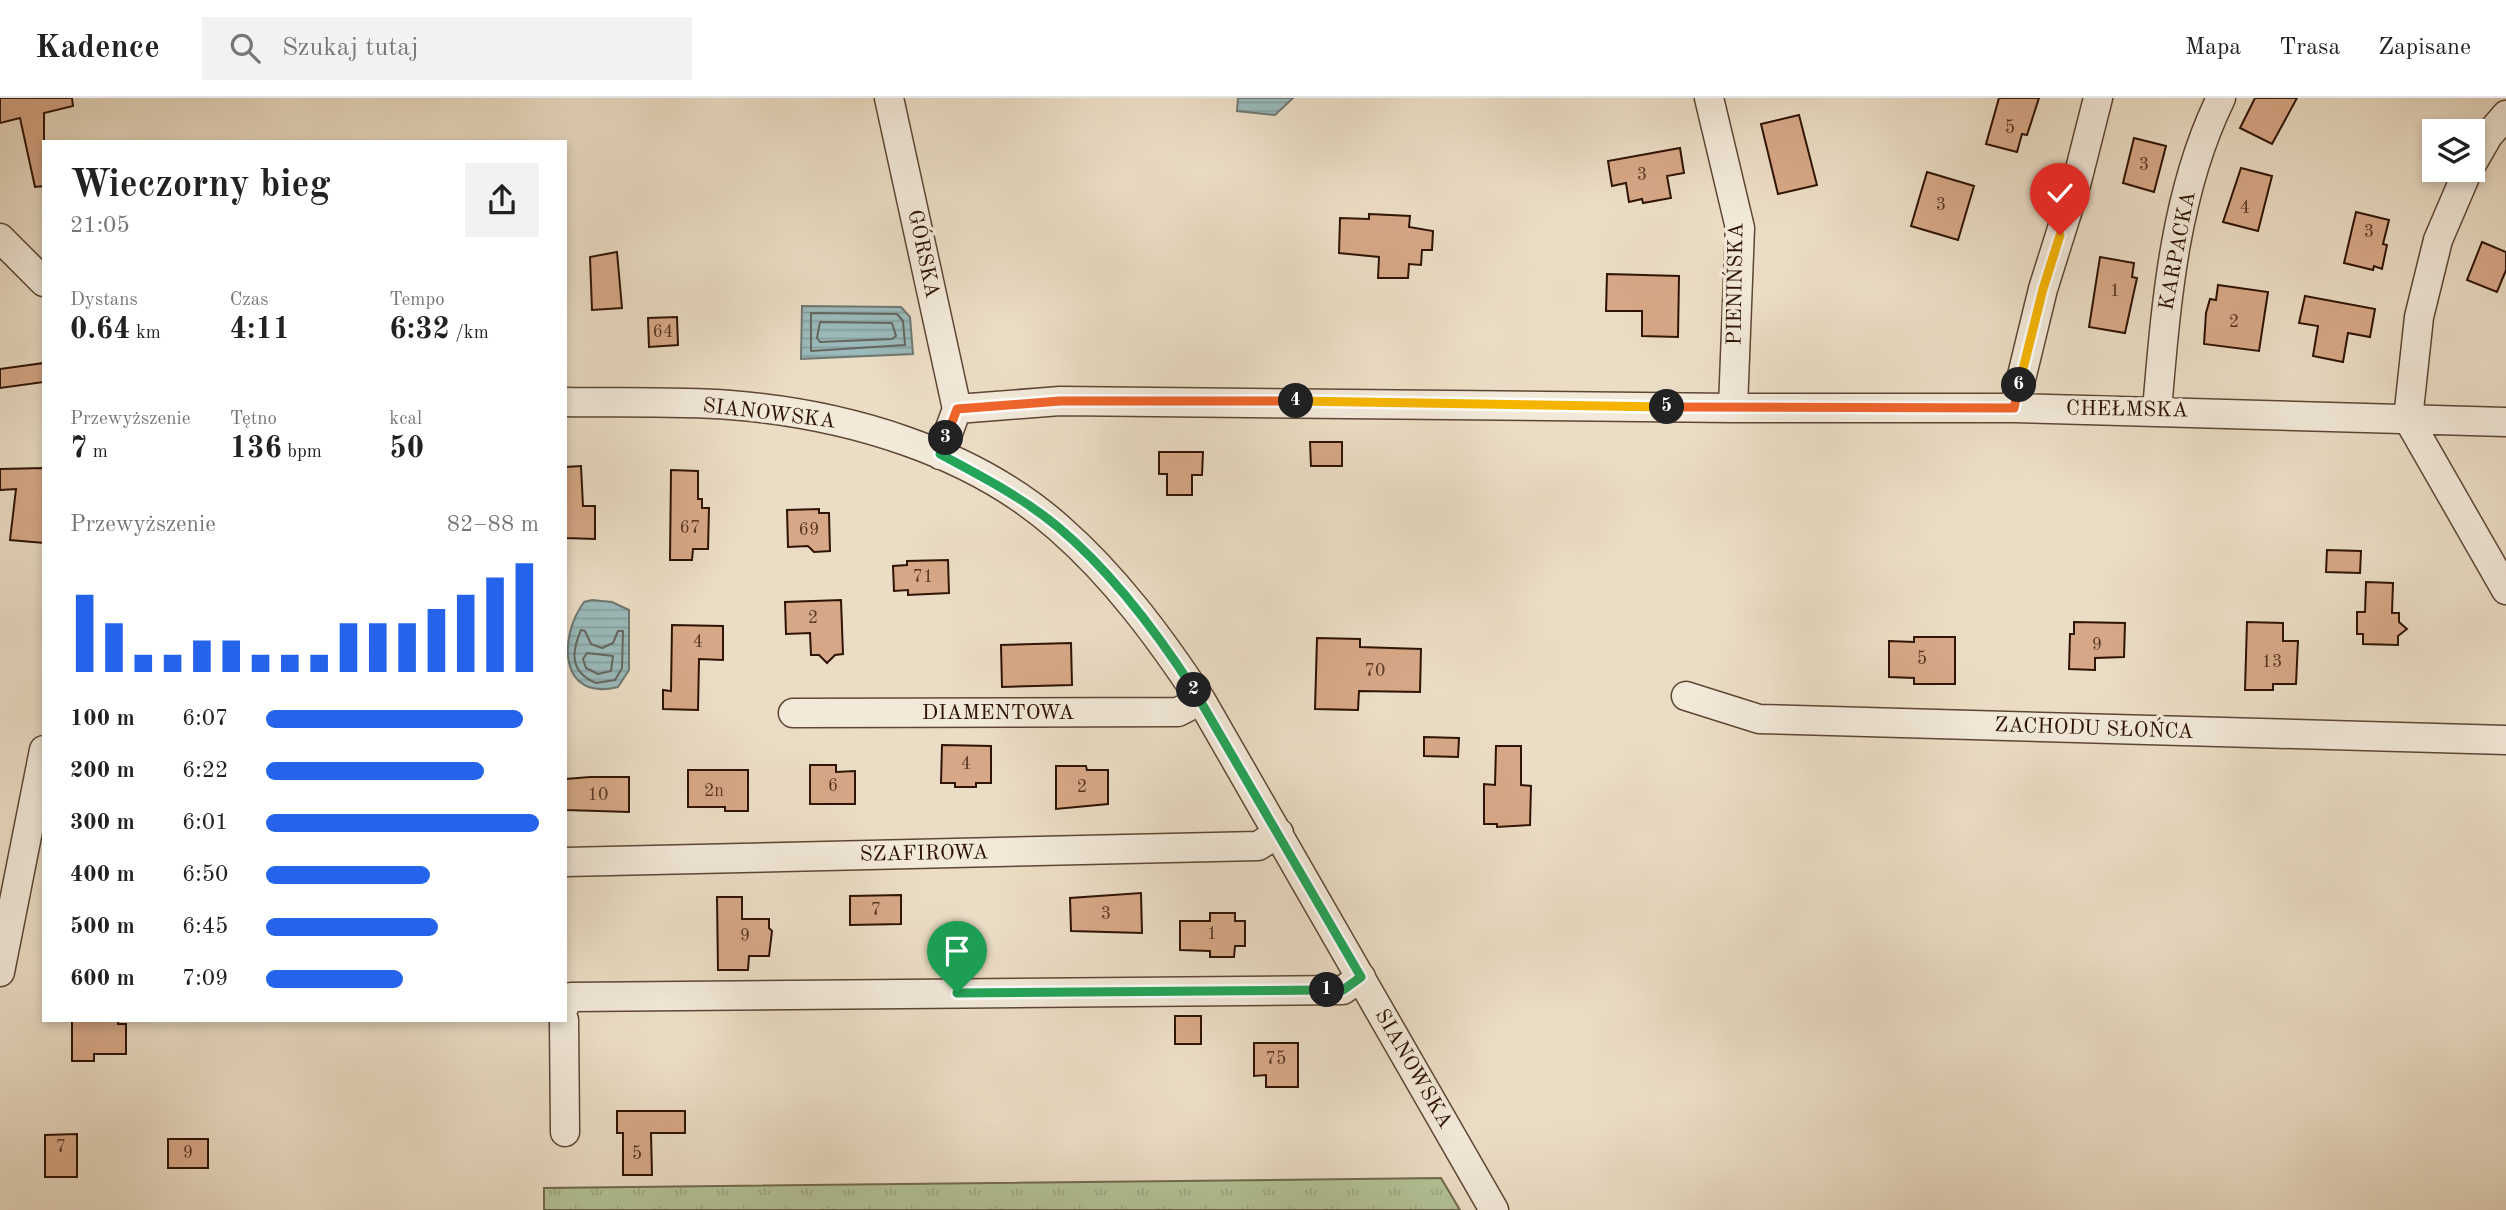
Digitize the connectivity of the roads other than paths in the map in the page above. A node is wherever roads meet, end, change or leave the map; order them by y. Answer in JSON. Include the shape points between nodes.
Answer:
{"nodes":[{"id":1,"x":889,"y":98,"type":"edge"},
{"id":2,"x":2098,"y":98,"type":"edge"},
{"id":3,"x":2221,"y":98,"type":"edge"},
{"id":4,"x":1712,"y":109,"type":"edge"},
{"id":5,"x":2506,"y":115,"type":"edge"},
{"id":6,"x":2485,"y":141,"type":"edge"},
{"id":7,"x":2463,"y":182,"type":"edge"},
{"id":8,"x":0,"y":238,"type":"edge"},
{"id":9,"x":42,"y":280,"type":"edge"},
{"id":10,"x":567,"y":402,"type":"edge"},
{"id":11,"x":1733,"y":408,"type":"junction"},
{"id":12,"x":2014,"y":408,"type":"junction"},
{"id":13,"x":957,"y":409,"type":"junction"},
{"id":14,"x":2157,"y":410,"type":"junction"},
{"id":15,"x":2408,"y":419,"type":"junction"},
{"id":16,"x":2506,"y":422,"type":"edge"},
{"id":17,"x":940,"y":454,"type":"junction"},
{"id":18,"x":2506,"y":590,"type":"edge"},
{"id":19,"x":1686,"y":696,"type":"dead end"},
{"id":20,"x":1201,"y":700,"type":"junction"},
{"id":21,"x":793,"y":713,"type":"dead end"},
{"id":22,"x":2506,"y":740,"type":"edge"},
{"id":23,"x":42,"y":760,"type":"edge"},
{"id":24,"x":1279,"y":833,"type":"junction"},
{"id":25,"x":567,"y":862,"type":"edge"},
{"id":26,"x":0,"y":972,"type":"edge"},
{"id":27,"x":1361,"y":977,"type":"junction"},
{"id":28,"x":567,"y":1007,"type":"edge"},
{"id":29,"x":567,"y":1022,"type":"edge"},
{"id":30,"x":565,"y":1132,"type":"dead end"},
{"id":31,"x":1494,"y":1210,"type":"edge"}],
"edges":[{"from":1,"to":13,"type":"street","name":"GÓRSKA"},
{"from":2,"to":12,"type":"street"},
{"from":3,"to":14,"type":"street","name":"KARPACKA","via":[[2207,128],[2183,214],[2166,296]]},
{"from":4,"to":11,"type":"street","name":"PIENIŃSKA","via":[[1740,228]]},
{"from":5,"to":6,"type":"street"},
{"from":7,"to":15,"type":"street","via":[[2435,252],[2419,317]]},
{"from":8,"to":9,"type":"street"},
{"from":10,"to":17,"type":"street","name":"SIANOWSKA","via":[[729,405],[793,412],[855,425]]},
{"from":11,"to":12,"type":"street","name":"CHEŁMSKA"},
{"from":11,"to":13,"type":"street","name":"CHEŁMSKA","via":[[1060,401]]},
{"from":12,"to":14,"type":"street","name":"CHEŁMSKA"},
{"from":13,"to":17,"type":"street"},
{"from":14,"to":15,"type":"street","name":"CHEŁMSKA"},
{"from":15,"to":16,"type":"street","name":"CHEŁMSKA"},
{"from":15,"to":18,"type":"street"},
{"from":17,"to":20,"type":"street","name":"SIANOWSKA","via":[[997,484],[1058,527],[1166,646]]},
{"from":19,"to":22,"type":"street","name":"ZACHODU SŁOŃCA","via":[[1759,719]]},
{"from":20,"to":21,"type":"street","name":"DIAMENTOWA","via":[[1178,712]]},
{"from":20,"to":24,"type":"street","name":"SIANOWSKA"},
{"from":23,"to":26,"type":"street"},
{"from":24,"to":25,"type":"street","name":"SZAFIROWA","via":[[1258,846]]},
{"from":24,"to":27,"type":"street","name":"SIANOWSKA"},
{"from":27,"to":28,"type":"street","via":[[1343,990]]},
{"from":27,"to":31,"type":"street","name":"SIANOWSKA"},
{"from":29,"to":30,"type":"street"}]}
